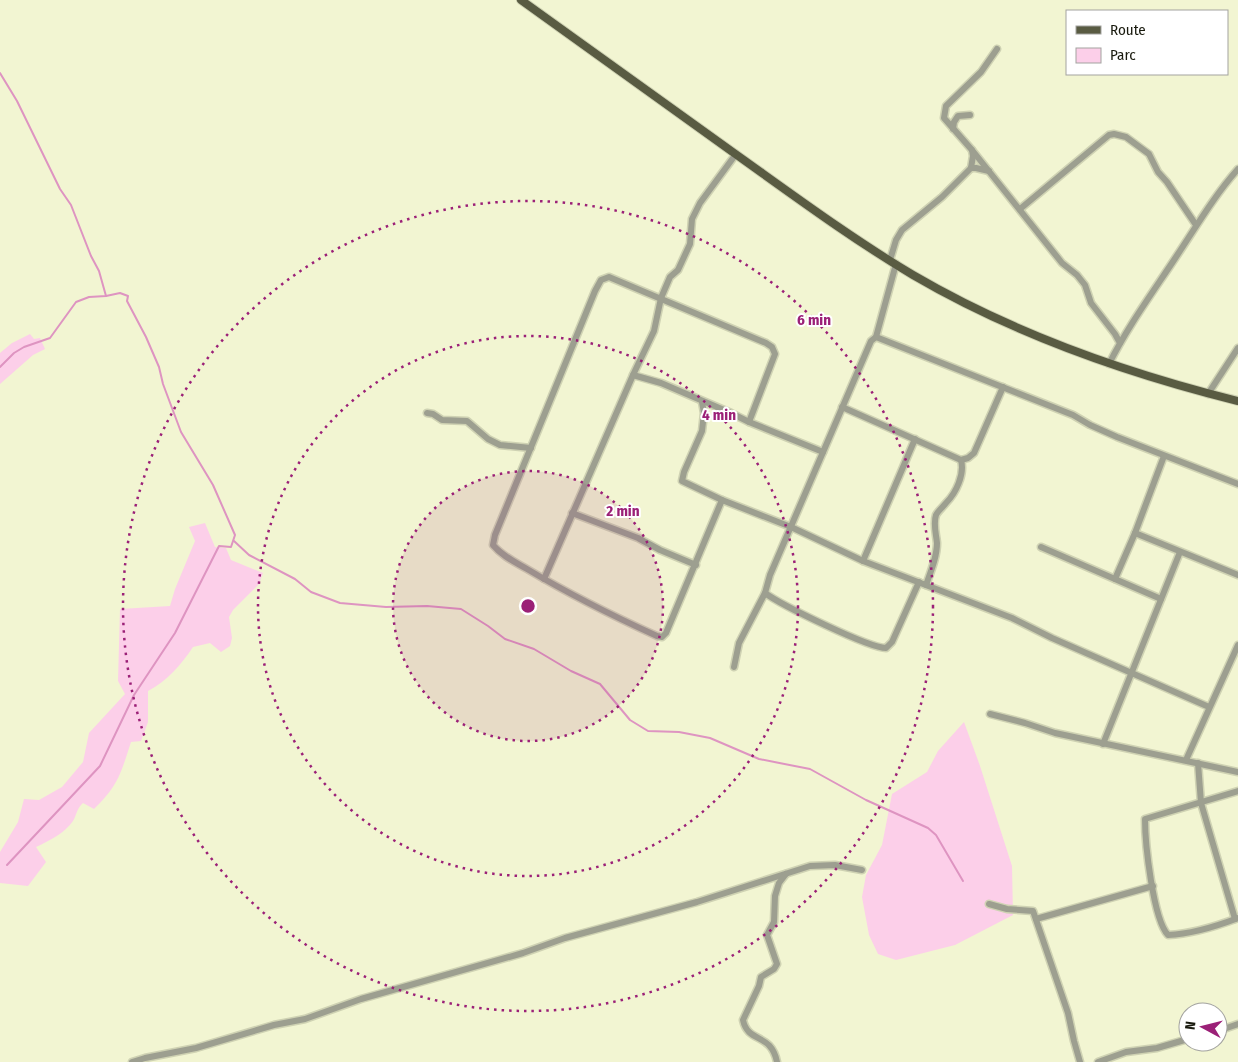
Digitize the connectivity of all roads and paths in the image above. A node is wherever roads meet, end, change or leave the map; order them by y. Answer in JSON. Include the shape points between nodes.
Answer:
{"nodes":[{"id":1,"x":521,"y":0,"type":"edge"},
{"id":2,"x":997,"y":49,"type":"dead end"},
{"id":3,"x":970,"y":116,"type":"dead end"},
{"id":4,"x":953,"y":129,"type":"junction"},
{"id":5,"x":972,"y":150,"type":"junction"},
{"id":6,"x":736,"y":154,"type":"junction"},
{"id":7,"x":971,"y":168,"type":"junction"},
{"id":8,"x":1238,"y":169,"type":"edge"},
{"id":9,"x":989,"y":171,"type":"junction"},
{"id":10,"x":1020,"y":209,"type":"junction"},
{"id":11,"x":1196,"y":225,"type":"junction"},
{"id":12,"x":893,"y":262,"type":"junction"},
{"id":13,"x":661,"y":298,"type":"junction"},
{"id":14,"x":876,"y":337,"type":"junction"},
{"id":15,"x":1120,"y":343,"type":"junction"},
{"id":16,"x":1238,"y":348,"type":"edge"},
{"id":17,"x":1110,"y":364,"type":"junction"},
{"id":18,"x":633,"y":375,"type":"junction"},
{"id":19,"x":1003,"y":387,"type":"junction"},
{"id":20,"x":1208,"y":394,"type":"junction"},
{"id":21,"x":702,"y":402,"type":"junction"},
{"id":22,"x":1238,"y":402,"type":"edge"},
{"id":23,"x":842,"y":407,"type":"junction"},
{"id":24,"x":427,"y":413,"type":"dead end"},
{"id":25,"x":749,"y":422,"type":"junction"},
{"id":26,"x":914,"y":438,"type":"junction"},
{"id":27,"x":530,"y":448,"type":"junction"},
{"id":28,"x":823,"y":452,"type":"junction"},
{"id":29,"x":1164,"y":456,"type":"junction"},
{"id":30,"x":962,"y":460,"type":"junction"},
{"id":31,"x":1238,"y":484,"type":"edge"},
{"id":32,"x":722,"y":500,"type":"junction"},
{"id":33,"x":572,"y":513,"type":"junction"},
{"id":34,"x":791,"y":527,"type":"junction"},
{"id":35,"x":1135,"y":533,"type":"junction"},
{"id":36,"x":1041,"y":547,"type":"dead end"},
{"id":37,"x":1180,"y":552,"type":"junction"},
{"id":38,"x":863,"y":561,"type":"junction"},
{"id":39,"x":696,"y":565,"type":"junction"},
{"id":40,"x":1238,"y":575,"type":"edge"},
{"id":41,"x":544,"y":579,"type":"junction"},
{"id":42,"x":1115,"y":579,"type":"junction"},
{"id":43,"x":919,"y":582,"type":"junction"},
{"id":44,"x":926,"y":585,"type":"junction"},
{"id":45,"x":764,"y":593,"type":"junction"},
{"id":46,"x":1161,"y":599,"type":"junction"},
{"id":47,"x":1238,"y":645,"type":"edge"},
{"id":48,"x":1236,"y":656,"type":"edge"},
{"id":49,"x":734,"y":667,"type":"dead end"},
{"id":50,"x":1132,"y":673,"type":"junction"},
{"id":51,"x":1209,"y":707,"type":"junction"},
{"id":52,"x":990,"y":714,"type":"dead end"},
{"id":53,"x":1103,"y":744,"type":"junction"},
{"id":54,"x":1186,"y":760,"type":"junction"},
{"id":55,"x":1198,"y":763,"type":"junction"},
{"id":56,"x":1238,"y":772,"type":"edge"},
{"id":57,"x":1238,"y":791,"type":"edge"},
{"id":58,"x":1201,"y":803,"type":"junction"},
{"id":59,"x":862,"y":870,"type":"dead end"},
{"id":60,"x":786,"y":874,"type":"junction"},
{"id":61,"x":1153,"y":886,"type":"junction"},
{"id":62,"x":989,"y":904,"type":"dead end"},
{"id":63,"x":1236,"y":918,"type":"edge"},
{"id":64,"x":1036,"y":919,"type":"junction"},
{"id":65,"x":1178,"y":1042,"type":"edge"},
{"id":66,"x":132,"y":1062,"type":"edge"},
{"id":67,"x":777,"y":1062,"type":"edge"},
{"id":68,"x":1080,"y":1062,"type":"edge"},
{"id":69,"x":1098,"y":1062,"type":"edge"}],
"edges":[{"from":1,"to":6,"type":"main road"},
{"from":2,"to":4,"type":"street","via":[[981,72],[946,106],[944,118]]},
{"from":3,"to":4,"type":"street","via":[[958,116]]},
{"from":4,"to":5,"type":"street"},
{"from":5,"to":7,"type":"street"},
{"from":5,"to":9,"type":"street"},
{"from":6,"to":12,"type":"main road","via":[[838,228]]},
{"from":6,"to":13,"type":"street","via":[[700,203],[692,219],[690,244]]},
{"from":7,"to":9,"type":"street"},
{"from":7,"to":12,"type":"street","via":[[902,230],[896,240]]},
{"from":8,"to":11,"type":"street"},
{"from":9,"to":10,"type":"street"},
{"from":10,"to":11,"type":"street","via":[[1114,134],[1133,140],[1149,154]]},
{"from":10,"to":15,"type":"street","via":[[1062,262],[1086,285],[1091,303]]},
{"from":11,"to":15,"type":"street"},
{"from":12,"to":14,"type":"street"},
{"from":12,"to":17,"type":"main road","via":[[1010,324]]},
{"from":13,"to":18,"type":"street","via":[[654,331]]},
{"from":13,"to":25,"type":"street","via":[[772,347],[775,354]]},
{"from":13,"to":27,"type":"street","via":[[609,277],[601,280]]},
{"from":14,"to":19,"type":"street"},
{"from":14,"to":23,"type":"street","via":[[871,341]]},
{"from":15,"to":17,"type":"street"},
{"from":16,"to":20,"type":"street"},
{"from":17,"to":20,"type":"main road"},
{"from":18,"to":21,"type":"street"},
{"from":18,"to":33,"type":"street"},
{"from":19,"to":29,"type":"street"},
{"from":19,"to":30,"type":"street","via":[[974,453]]},
{"from":20,"to":22,"type":"main road"},
{"from":21,"to":25,"type":"street"},
{"from":21,"to":32,"type":"street","via":[[702,431],[682,481]]},
{"from":23,"to":26,"type":"street"},
{"from":23,"to":28,"type":"street"},
{"from":24,"to":27,"type":"street","via":[[442,420],[467,421],[500,445]]},
{"from":25,"to":28,"type":"street"},
{"from":26,"to":30,"type":"street"},
{"from":26,"to":38,"type":"street"},
{"from":27,"to":41,"type":"street","via":[[493,545]]},
{"from":28,"to":34,"type":"street"},
{"from":29,"to":31,"type":"street"},
{"from":29,"to":35,"type":"street"},
{"from":30,"to":44,"type":"street","via":[[956,488],[934,522],[936,549]]},
{"from":32,"to":34,"type":"street"},
{"from":32,"to":39,"type":"street"},
{"from":33,"to":39,"type":"street"},
{"from":33,"to":41,"type":"street"},
{"from":34,"to":38,"type":"street"},
{"from":34,"to":45,"type":"street"},
{"from":35,"to":37,"type":"street"},
{"from":35,"to":42,"type":"street"},
{"from":36,"to":42,"type":"street"},
{"from":37,"to":40,"type":"street"},
{"from":37,"to":46,"type":"street"},
{"from":38,"to":43,"type":"street"},
{"from":39,"to":41,"type":"street","via":[[662,637],[625,622]]},
{"from":42,"to":46,"type":"street"},
{"from":43,"to":44,"type":"street"},
{"from":43,"to":45,"type":"street","via":[[892,642],[886,648],[855,638]]},
{"from":44,"to":50,"type":"street","via":[[1012,618]]},
{"from":45,"to":49,"type":"street","via":[[738,643]]},
{"from":46,"to":50,"type":"street"},
{"from":47,"to":48,"type":"street"},
{"from":48,"to":51,"type":"street"},
{"from":50,"to":51,"type":"street"},
{"from":50,"to":53,"type":"street"},
{"from":51,"to":54,"type":"street"},
{"from":52,"to":53,"type":"street"},
{"from":53,"to":54,"type":"street"},
{"from":54,"to":55,"type":"street"},
{"from":55,"to":56,"type":"street"},
{"from":55,"to":58,"type":"street"},
{"from":57,"to":58,"type":"street"},
{"from":58,"to":61,"type":"street","via":[[1145,819]]},
{"from":58,"to":63,"type":"street"},
{"from":59,"to":60,"type":"street","via":[[817,864]]},
{"from":60,"to":66,"type":"street","via":[[565,938],[305,1020]]},
{"from":60,"to":67,"type":"street","via":[[775,896],[774,922],[767,936],[777,964],[761,976],[743,1020],[747,1032],[771,1046]]},
{"from":61,"to":63,"type":"street","via":[[1157,911],[1168,935],[1195,932]]},
{"from":61,"to":64,"type":"street"},
{"from":62,"to":64,"type":"street","via":[[1033,911]]},
{"from":64,"to":68,"type":"street","via":[[1068,1014]]},
{"from":65,"to":69,"type":"street","via":[[1126,1052]]}]}
